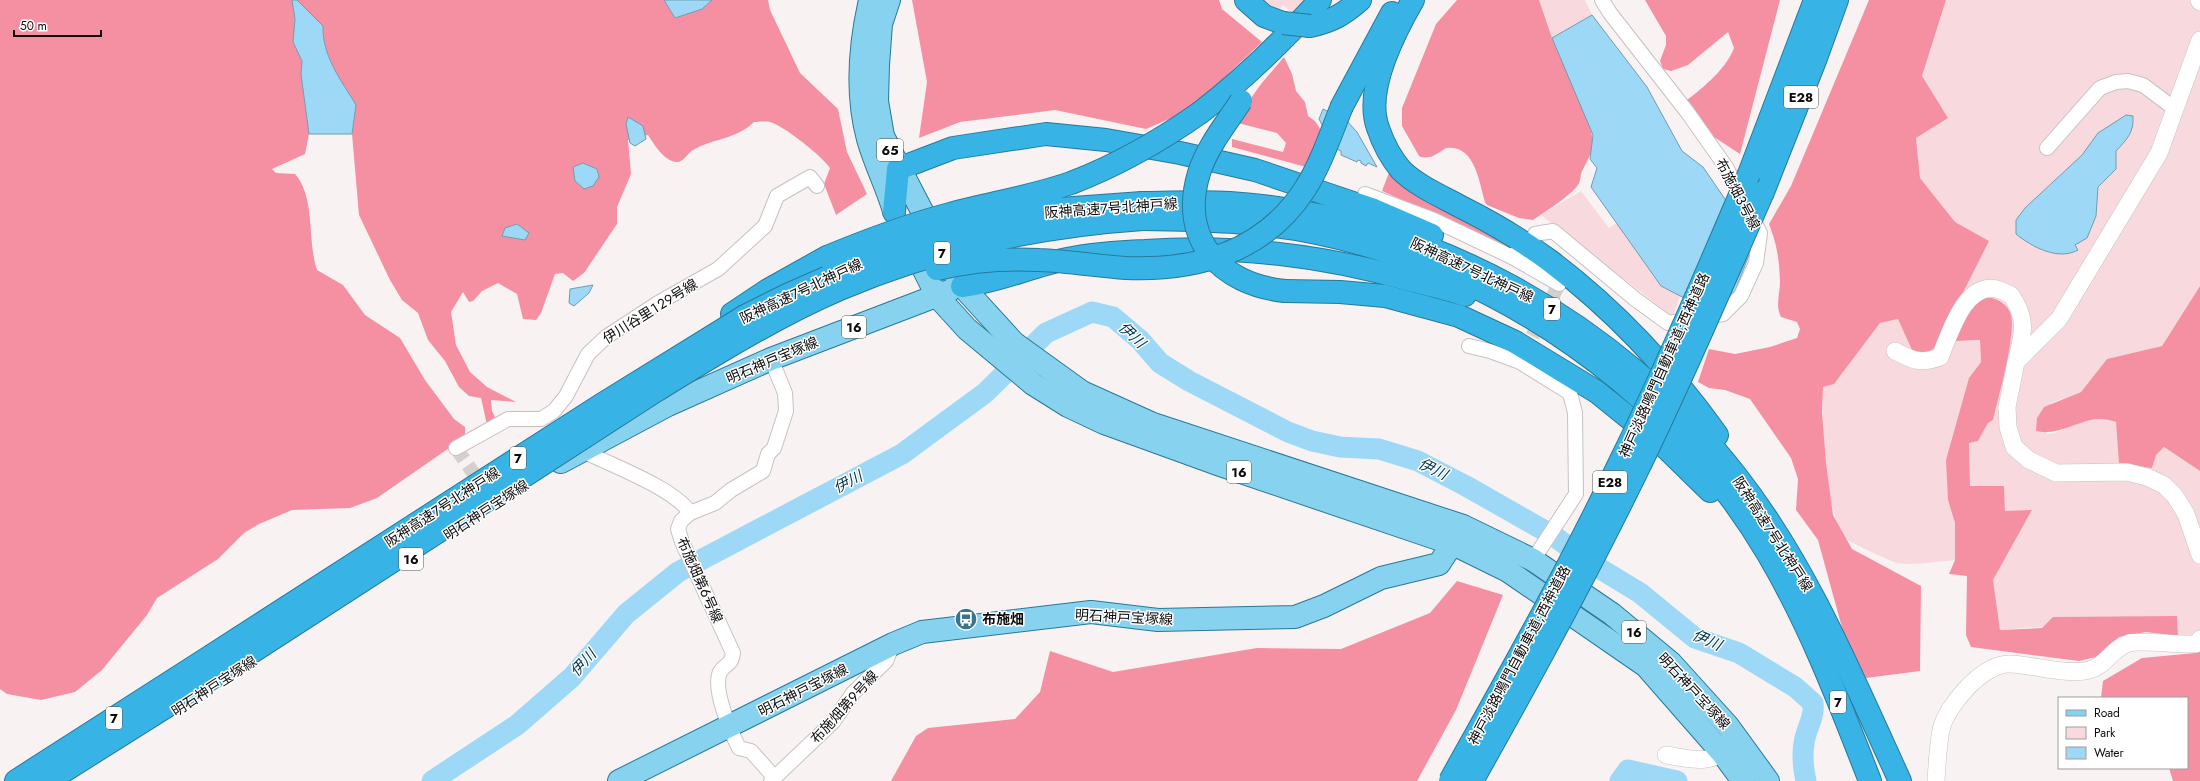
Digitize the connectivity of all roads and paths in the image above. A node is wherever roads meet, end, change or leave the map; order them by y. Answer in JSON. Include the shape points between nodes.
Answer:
{"nodes":[{"id":1,"x":870,"y":0,"type":"edge"},
{"id":2,"x":889,"y":0,"type":"edge"},
{"id":3,"x":1246,"y":0,"type":"edge"},
{"id":4,"x":1320,"y":0,"type":"edge"},
{"id":5,"x":1360,"y":0,"type":"edge"},
{"id":6,"x":1400,"y":0,"type":"edge"},
{"id":7,"x":1413,"y":0,"type":"edge"},
{"id":8,"x":1602,"y":0,"type":"edge"},
{"id":9,"x":1801,"y":0,"type":"edge"},
{"id":10,"x":1816,"y":0,"type":"edge"},
{"id":11,"x":1837,"y":0,"type":"edge"},
{"id":12,"x":2200,"y":40,"type":"edge"},
{"id":13,"x":1278,"y":47,"type":"junction"},
{"id":14,"x":2175,"y":109,"type":"junction"},
{"id":15,"x":2047,"y":148,"type":"dead end"},
{"id":16,"x":898,"y":169,"type":"junction"},
{"id":17,"x":1749,"y":174,"type":"junction"},
{"id":18,"x":817,"y":186,"type":"dead end"},
{"id":19,"x":1365,"y":194,"type":"dead end"},
{"id":20,"x":1143,"y":211,"type":"junction"},
{"id":21,"x":894,"y":212,"type":"junction"},
{"id":22,"x":1535,"y":234,"type":"dead end"},
{"id":23,"x":1506,"y":284,"type":"junction"},
{"id":24,"x":1559,"y":284,"type":"dead end"},
{"id":25,"x":962,"y":286,"type":"junction"},
{"id":26,"x":937,"y":296,"type":"junction"},
{"id":27,"x":754,"y":332,"type":"junction"},
{"id":28,"x":1565,"y":339,"type":"junction"},
{"id":29,"x":1469,"y":346,"type":"dead end"},
{"id":30,"x":1895,"y":352,"type":"dead end"},
{"id":31,"x":771,"y":359,"type":"junction"},
{"id":32,"x":2016,"y":362,"type":"junction"},
{"id":33,"x":601,"y":404,"type":"junction"},
{"id":34,"x":456,"y":448,"type":"dead end"},
{"id":35,"x":583,"y":451,"type":"junction"},
{"id":36,"x":690,"y":513,"type":"junction"},
{"id":37,"x":1773,"y":529,"type":"junction"},
{"id":38,"x":1458,"y":535,"type":"junction"},
{"id":39,"x":1537,"y":555,"type":"junction"},
{"id":40,"x":2200,"y":555,"type":"edge"},
{"id":41,"x":1805,"y":623,"type":"junction"},
{"id":42,"x":2200,"y":639,"type":"edge"},
{"id":43,"x":893,"y":644,"type":"junction"},
{"id":44,"x":728,"y":727,"type":"junction"},
{"id":45,"x":1730,"y":747,"type":"junction"},
{"id":46,"x":1666,"y":755,"type":"dead end"},
{"id":47,"x":649,"y":773,"type":"edge"},
{"id":48,"x":773,"y":779,"type":"edge"},
{"id":49,"x":16,"y":781,"type":"edge"},
{"id":50,"x":48,"y":781,"type":"edge"},
{"id":51,"x":65,"y":781,"type":"edge"},
{"id":52,"x":619,"y":781,"type":"edge"},
{"id":53,"x":1450,"y":781,"type":"edge"},
{"id":54,"x":1472,"y":781,"type":"edge"},
{"id":55,"x":1743,"y":781,"type":"edge"},
{"id":56,"x":1768,"y":781,"type":"edge"},
{"id":57,"x":1870,"y":781,"type":"edge"},
{"id":58,"x":1900,"y":781,"type":"edge"},
{"id":59,"x":1936,"y":781,"type":"edge"}],
"edges":[{"from":1,"to":21,"type":"main road","number":"65","via":[[865,21],[861,66],[862,103],[868,140]]},
{"from":2,"to":16,"type":"main road","number":"65","via":[[881,24],[878,101],[883,136]]},
{"from":3,"to":5,"type":"highway","bridge":true,"via":[[1264,16],[1283,24],[1310,26],[1329,22],[1344,14]]},
{"from":4,"to":13,"type":"highway"},
{"from":6,"to":27,"type":"highway","bridge":true,"via":[[1342,106],[1298,200],[1276,225],[1257,239],[1226,255],[1146,268],[1037,260],[965,263],[899,278]]},
{"from":7,"to":37,"type":"highway","via":[[1385,58],[1377,87],[1377,126],[1387,150],[1402,170],[1435,193],[1514,237],[1549,260],[1606,307],[1654,356],[1703,415],[1734,458]]},
{"from":8,"to":22,"type":"street","name":"布施畑３号線","via":[[1726,167],[1760,232],[1756,263],[1741,296],[1723,314],[1668,323],[1553,231]]},
{"from":9,"to":17,"type":"highway"},
{"from":10,"to":17,"type":"highway","name":"神戸淡路鳴門自動車道;西神道路","number":"E28"},
{"from":11,"to":54,"type":"highway","name":"神戸淡路鳴門自動車道;西神道路","number":"E28","bridge":true,"via":[[1763,192],[1682,376],[1635,475],[1530,678]]},
{"from":12,"to":14,"type":"street"},
{"from":13,"to":33,"type":"highway","bridge":true,"via":[[1201,112],[1146,148],[1070,183],[1015,200],[913,224],[827,257],[768,290],[643,372]]},
{"from":13,"to":41,"type":"highway","bridge":true,"via":[[1217,136],[1199,173],[1194,205],[1197,230],[1206,250],[1228,272],[1248,283],[1285,291],[1385,296],[1459,316],[1515,342],[1597,392],[1665,447],[1718,498]]},
{"from":14,"to":15,"type":"street","via":[[2142,85],[2128,81],[2116,82],[2100,88]]},
{"from":14,"to":32,"type":"street","via":[[2159,153],[2059,319]]},
{"from":16,"to":21,"type":"highway"},
{"from":16,"to":23,"type":"highway","via":[[954,148],[1046,134],[1106,140],[1180,153],[1255,170],[1374,210],[1461,250]]},
{"from":16,"to":25,"type":"main road","number":"65"},
{"from":17,"to":53,"type":"highway","name":"神戸淡路鳴門自動車道;西神道路","number":"E28","bridge":true,"via":[[1686,322],[1621,460],[1528,642]]},
{"from":18,"to":34,"type":"street","name":"伊川谷里１２９号線","via":[[810,177],[777,196],[765,226],[718,268],[606,337],[588,354],[566,396],[554,411],[541,419],[508,419]]},
{"from":19,"to":24,"type":"street","via":[[1516,253]]},
{"from":20,"to":23,"type":"highway","name":"阪神高速7号北神戸線","number":"7","via":[[1229,203],[1298,212],[1406,239]]},
{"from":20,"to":27,"type":"highway","name":"阪神高速7号北神戸線","number":"7","bridge":true,"via":[[1038,230],[961,248],[882,273],[839,290]]},
{"from":20,"to":28,"type":"highway","name":"阪神高速7号北神戸線","number":"7","via":[[1253,223],[1314,233],[1397,255],[1480,289]]},
{"from":20,"to":33,"type":"highway","name":"阪神高速7号北神戸線","number":"7","bridge":true,"via":[[1060,208],[918,242],[870,259],[745,316]]},
{"from":21,"to":26,"type":"main road","number":"65"},
{"from":23,"to":37,"type":"highway","name":"阪神高速7号北神戸線","number":"7","via":[[1547,306],[1632,367],[1684,416],[1737,477]]},
{"from":25,"to":26,"type":"main road","name":"明石神戸宝塚線","number":"16"},
{"from":25,"to":28,"type":"highway","via":[[986,283],[1066,259],[1118,252],[1197,248],[1257,250],[1341,263],[1464,294]]},
{"from":25,"to":38,"type":"main road","name":"明石神戸宝塚線","number":"16","via":[[1014,343],[1082,392],[1153,424]]},
{"from":26,"to":31,"type":"main road","name":"明石神戸宝塚線","number":"16"},
{"from":26,"to":38,"type":"main road","name":"明石神戸宝塚線","number":"16","via":[[967,330],[1032,384],[1068,406],[1104,423],[1220,465]]},
{"from":27,"to":50,"type":"highway","name":"阪神高速7号北神戸線","number":"7","bridge":true,"via":[[618,415]]},
{"from":28,"to":41,"type":"highway","name":"阪神高速7号北神戸線","number":"7","via":[[1626,386],[1678,434],[1710,471],[1768,554]]},
{"from":29,"to":39,"type":"street","via":[[1520,362],[1570,393],[1575,413],[1576,494]]},
{"from":30,"to":32,"type":"street","via":[[1911,360],[1926,362],[1940,357],[1962,307],[1970,297],[1981,290],[1996,289],[2011,295],[2024,320]]},
{"from":31,"to":35,"type":"main road","name":"明石神戸宝塚線","number":"16","via":[[668,405]]},
{"from":31,"to":36,"type":"street","via":[[785,393],[786,411],[774,448],[768,454],[762,471],[715,503]]},
{"from":32,"to":40,"type":"street","via":[[2007,407],[2008,427],[2014,447],[2029,460],[2056,473],[2127,472],[2164,485],[2175,496],[2186,514]]},
{"from":33,"to":49,"type":"highway","name":"阪神高速7号北神戸線","number":"7","bridge":true},
{"from":35,"to":36,"type":"street","via":[[658,487],[685,504]]},
{"from":35,"to":51,"type":"main road","name":"明石神戸宝塚線","number":"16","via":[[558,464]]},
{"from":36,"to":44,"type":"street","name":"布施畑第６号線","via":[[681,521],[678,529],[682,542],[734,653],[732,662],[720,671],[718,680]]},
{"from":37,"to":58,"type":"highway","name":"阪神高速7号北神戸線","number":"7","via":[[1830,630]]},
{"from":38,"to":39,"type":"main road","name":"明石神戸宝塚線","number":"16"},
{"from":38,"to":43,"type":"main road","name":"明石神戸宝塚線","via":[[1439,564],[1381,578],[1295,617],[1158,620],[1092,612],[922,632]]},
{"from":38,"to":45,"type":"main road","name":"明石神戸宝塚線","number":"16","via":[[1646,666]]},
{"from":39,"to":45,"type":"main road","name":"明石神戸宝塚線","number":"16","via":[[1671,663],[1728,726]]},
{"from":41,"to":57,"type":"highway","name":"阪神高速7号北神戸線","number":"7"},
{"from":42,"to":59,"type":"street","via":[[2196,644],[2178,645],[2131,642],[2117,648],[2108,661],[2094,669],[2075,672],[2009,664],[1992,668],[1954,703],[1942,728]]},
{"from":43,"to":44,"type":"main road","name":"明石神戸宝塚線"},
{"from":43,"to":48,"type":"street","name":"布施畑第９号線","via":[[886,661],[853,693],[833,722]]},
{"from":44,"to":47,"type":"main road","name":"明石神戸宝塚線"},
{"from":44,"to":48,"type":"street","via":[[738,748],[751,751]]},
{"from":45,"to":46,"type":"street","via":[[1704,761]]},
{"from":45,"to":55,"type":"main road","name":"明石神戸宝塚線","number":"16"},
{"from":45,"to":56,"type":"main road","name":"明石神戸宝塚線","number":"16"},
{"from":47,"to":52,"type":"main road","name":"明石神戸宝塚線"}]}
